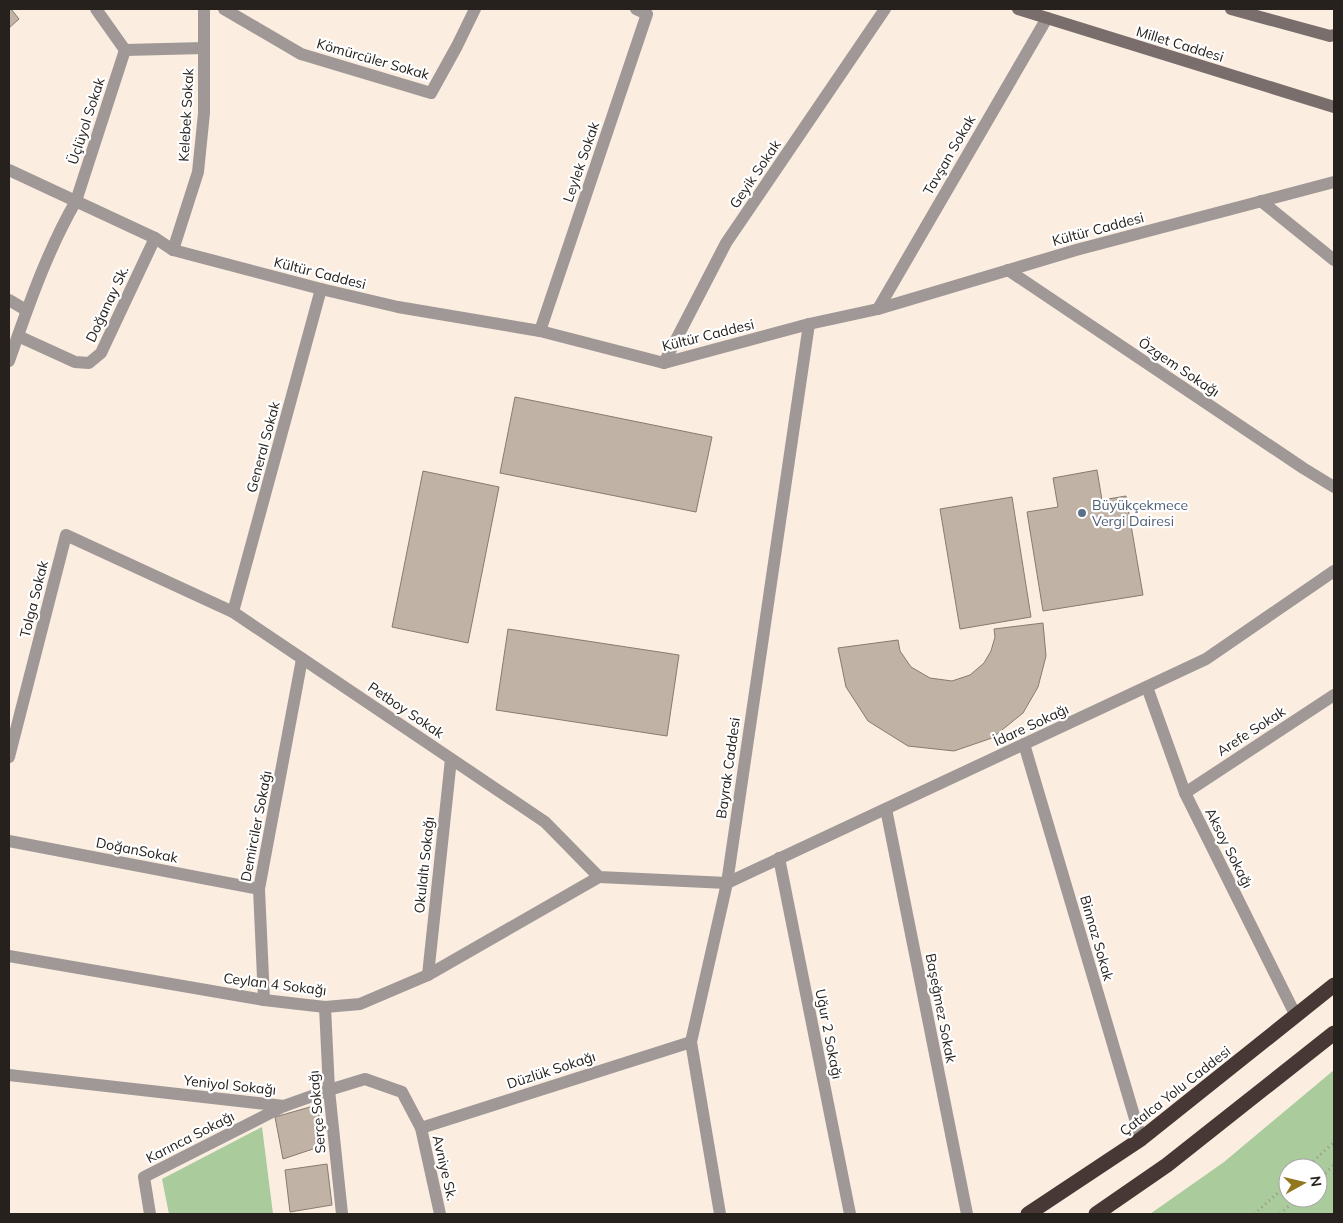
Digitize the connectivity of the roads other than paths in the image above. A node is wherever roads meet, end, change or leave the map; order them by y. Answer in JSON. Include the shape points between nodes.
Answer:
{"nodes":[{"id":1,"x":96,"y":9,"type":"edge"},
{"id":2,"x":204,"y":9,"type":"edge"},
{"id":3,"x":224,"y":9,"type":"edge"},
{"id":4,"x":475,"y":9,"type":"edge"},
{"id":5,"x":636,"y":9,"type":"edge"},
{"id":6,"x":885,"y":9,"type":"edge"},
{"id":7,"x":1018,"y":9,"type":"edge"},
{"id":8,"x":1231,"y":9,"type":"edge"},
{"id":9,"x":1047,"y":18,"type":"junction"},
{"id":10,"x":1334,"y":35,"type":"edge"},
{"id":11,"x":204,"y":48,"type":"junction"},
{"id":12,"x":125,"y":50,"type":"junction"},
{"id":13,"x":1334,"y":107,"type":"edge"},
{"id":14,"x":9,"y":170,"type":"edge"},
{"id":15,"x":1334,"y":182,"type":"edge"},
{"id":16,"x":76,"y":201,"type":"junction"},
{"id":17,"x":1262,"y":201,"type":"junction"},
{"id":18,"x":155,"y":238,"type":"junction"},
{"id":19,"x":173,"y":250,"type":"junction"},
{"id":20,"x":1334,"y":260,"type":"edge"},
{"id":21,"x":1008,"y":270,"type":"junction"},
{"id":22,"x":321,"y":290,"type":"junction"},
{"id":23,"x":9,"y":300,"type":"edge"},
{"id":24,"x":878,"y":308,"type":"junction"},
{"id":25,"x":26,"y":310,"type":"junction"},
{"id":26,"x":809,"y":324,"type":"junction"},
{"id":27,"x":540,"y":331,"type":"junction"},
{"id":28,"x":18,"y":336,"type":"junction"},
{"id":29,"x":9,"y":361,"type":"edge"},
{"id":30,"x":664,"y":364,"type":"junction"},
{"id":31,"x":1334,"y":487,"type":"edge"},
{"id":32,"x":66,"y":535,"type":"joint"},
{"id":33,"x":1334,"y":571,"type":"edge"},
{"id":34,"x":234,"y":612,"type":"junction"},
{"id":35,"x":302,"y":659,"type":"junction"},
{"id":36,"x":1147,"y":687,"type":"junction"},
{"id":37,"x":1334,"y":694,"type":"edge"},
{"id":38,"x":1024,"y":744,"type":"junction"},
{"id":39,"x":9,"y":757,"type":"edge"},
{"id":40,"x":450,"y":759,"type":"junction"},
{"id":41,"x":1185,"y":793,"type":"junction"},
{"id":42,"x":886,"y":808,"type":"junction"},
{"id":43,"x":9,"y":841,"type":"edge"},
{"id":44,"x":779,"y":858,"type":"junction"},
{"id":45,"x":599,"y":877,"type":"junction"},
{"id":46,"x":727,"y":883,"type":"junction"},
{"id":47,"x":258,"y":889,"type":"junction"},
{"id":48,"x":9,"y":956,"type":"edge"},
{"id":49,"x":428,"y":975,"type":"junction"},
{"id":50,"x":1334,"y":985,"type":"edge"},
{"id":51,"x":264,"y":1000,"type":"junction"},
{"id":52,"x":325,"y":1007,"type":"junction"},
{"id":53,"x":1296,"y":1016,"type":"junction"},
{"id":54,"x":1334,"y":1033,"type":"edge"},
{"id":55,"x":691,"y":1042,"type":"junction"},
{"id":56,"x":9,"y":1075,"type":"edge"},
{"id":57,"x":328,"y":1090,"type":"junction"},
{"id":58,"x":284,"y":1106,"type":"junction"},
{"id":59,"x":421,"y":1128,"type":"junction"},
{"id":60,"x":1141,"y":1139,"type":"junction"},
{"id":61,"x":150,"y":1214,"type":"edge"},
{"id":62,"x":342,"y":1214,"type":"edge"},
{"id":63,"x":440,"y":1214,"type":"edge"},
{"id":64,"x":720,"y":1214,"type":"edge"},
{"id":65,"x":850,"y":1214,"type":"edge"},
{"id":66,"x":967,"y":1214,"type":"edge"},
{"id":67,"x":1028,"y":1214,"type":"edge"},
{"id":68,"x":1096,"y":1214,"type":"edge"}],
"edges":[{"from":1,"to":12,"type":"street"},
{"from":2,"to":11,"type":"street","name":"Kelebek Sokak"},
{"from":3,"to":4,"type":"street","name":"Kömürcüler Sokak","via":[[301,54],[431,92]]},
{"from":5,"to":27,"type":"street","name":"Leylek Sokak","via":[[647,14]]},
{"from":6,"to":30,"type":"street","name":"Geyik Sokak","via":[[726,243]]},
{"from":7,"to":9,"type":"main road","name":"Millet Caddesi"},
{"from":8,"to":10,"type":"main road"},
{"from":9,"to":13,"type":"main road","name":"Millet Caddesi"},
{"from":9,"to":24,"type":"street","name":"Tavşan Sokak"},
{"from":11,"to":12,"type":"street"},
{"from":11,"to":19,"type":"street","name":"Kelebek Sokak","via":[[204,113],[198,172]]},
{"from":12,"to":16,"type":"street","name":"Üçlüyol Sokak"},
{"from":14,"to":16,"type":"street","name":"Kültür Caddesi"},
{"from":15,"to":17,"type":"street","name":"Kültür Caddesi"},
{"from":16,"to":18,"type":"street","name":"Kültür Caddesi"},
{"from":16,"to":25,"type":"street","name":"Üçlüyol Sokak"},
{"from":17,"to":20,"type":"street"},
{"from":17,"to":21,"type":"street","name":"Kültür Caddesi"},
{"from":18,"to":19,"type":"street","name":"Kültür Caddesi"},
{"from":18,"to":28,"type":"street","name":"Doğanay Sk.","via":[[101,353],[89,362],[75,362]]},
{"from":19,"to":22,"type":"street","name":"Kültür Caddesi"},
{"from":21,"to":24,"type":"street","name":"Kültür Caddesi"},
{"from":21,"to":31,"type":"street","name":"Özgem Sokağı"},
{"from":22,"to":27,"type":"street","name":"Kültür Caddesi","via":[[398,307]]},
{"from":22,"to":34,"type":"street","name":"General Sokak"},
{"from":23,"to":25,"type":"street"},
{"from":24,"to":26,"type":"street","name":"Kültür Caddesi"},
{"from":25,"to":28,"type":"street","name":"Üçlüyol Sokak"},
{"from":26,"to":30,"type":"street","name":"Kültür Caddesi"},
{"from":26,"to":46,"type":"street","name":"Bayrak Caddesi"},
{"from":27,"to":30,"type":"street","name":"Kültür Caddesi"},
{"from":28,"to":29,"type":"street","name":"Üçlüyol Sokak"},
{"from":32,"to":34,"type":"street","name":"Petboy Sokak"},
{"from":32,"to":39,"type":"street","name":"Tolga Sokak"},
{"from":33,"to":36,"type":"street","name":"İdare Sokağı","via":[[1206,659]]},
{"from":34,"to":35,"type":"street","name":"Petboy Sokak"},
{"from":35,"to":40,"type":"street","name":"Petboy Sokak"},
{"from":35,"to":47,"type":"street","name":"Demirciler Sokağı"},
{"from":36,"to":38,"type":"street","name":"İdare Sokağı"},
{"from":36,"to":41,"type":"street","name":"Aksoy Sokağı"},
{"from":37,"to":41,"type":"street","name":"Arefe Sokak"},
{"from":38,"to":42,"type":"street","name":"İdare Sokağı"},
{"from":38,"to":60,"type":"street","name":"Binnaz Sokak"},
{"from":40,"to":45,"type":"street","name":"Petboy Sokak","via":[[544,822]]},
{"from":40,"to":49,"type":"street","name":"Okulaltı Sokağı"},
{"from":41,"to":53,"type":"street","name":"Aksoy Sokağı"},
{"from":42,"to":44,"type":"street","name":"İdare Sokağı"},
{"from":42,"to":66,"type":"street","name":"Başeğmez Sokak"},
{"from":43,"to":47,"type":"street","name":"DoğanSokak"},
{"from":44,"to":46,"type":"street","name":"İdare Sokağı"},
{"from":44,"to":65,"type":"street","name":"Uğur 2 Sokağı"},
{"from":45,"to":46,"type":"street"},
{"from":45,"to":49,"type":"street","name":"Ceylan 4 Sokağı"},
{"from":46,"to":55,"type":"street","name":"Bayrak Caddesi"},
{"from":47,"to":51,"type":"street","name":"Demirciler Sokağı"},
{"from":48,"to":51,"type":"street","name":"Ceylan 4 Sokağı"},
{"from":49,"to":52,"type":"street","name":"Ceylan 4 Sokağı","via":[[360,1004]]},
{"from":50,"to":53,"type":"highway","name":"Çatalca Yolu Caddesi"},
{"from":51,"to":52,"type":"street","name":"Ceylan 4 Sokağı"},
{"from":52,"to":57,"type":"street","name":"Serçe Sokağı"},
{"from":53,"to":60,"type":"highway","name":"Çatalca Yolu Caddesi"},
{"from":54,"to":68,"type":"highway","via":[[1167,1165]]},
{"from":55,"to":59,"type":"street","name":"Düzlük Sokağı"},
{"from":55,"to":64,"type":"street","name":"Bayrak Caddesi"},
{"from":56,"to":58,"type":"street","name":"Yeniyol Sokağı"},
{"from":57,"to":58,"type":"street","name":"Yeniyol Sokağı"},
{"from":57,"to":59,"type":"street","name":"Yeniyol Sokağı","via":[[365,1079],[402,1092]]},
{"from":57,"to":62,"type":"street","name":"Serçe Sokağı"},
{"from":58,"to":61,"type":"street","name":"Karınca Sokağı","via":[[144,1177]]},
{"from":59,"to":63,"type":"street","name":"Avniye Sk."},
{"from":60,"to":67,"type":"highway","name":"Çatalca Yolu Caddesi"}]}
